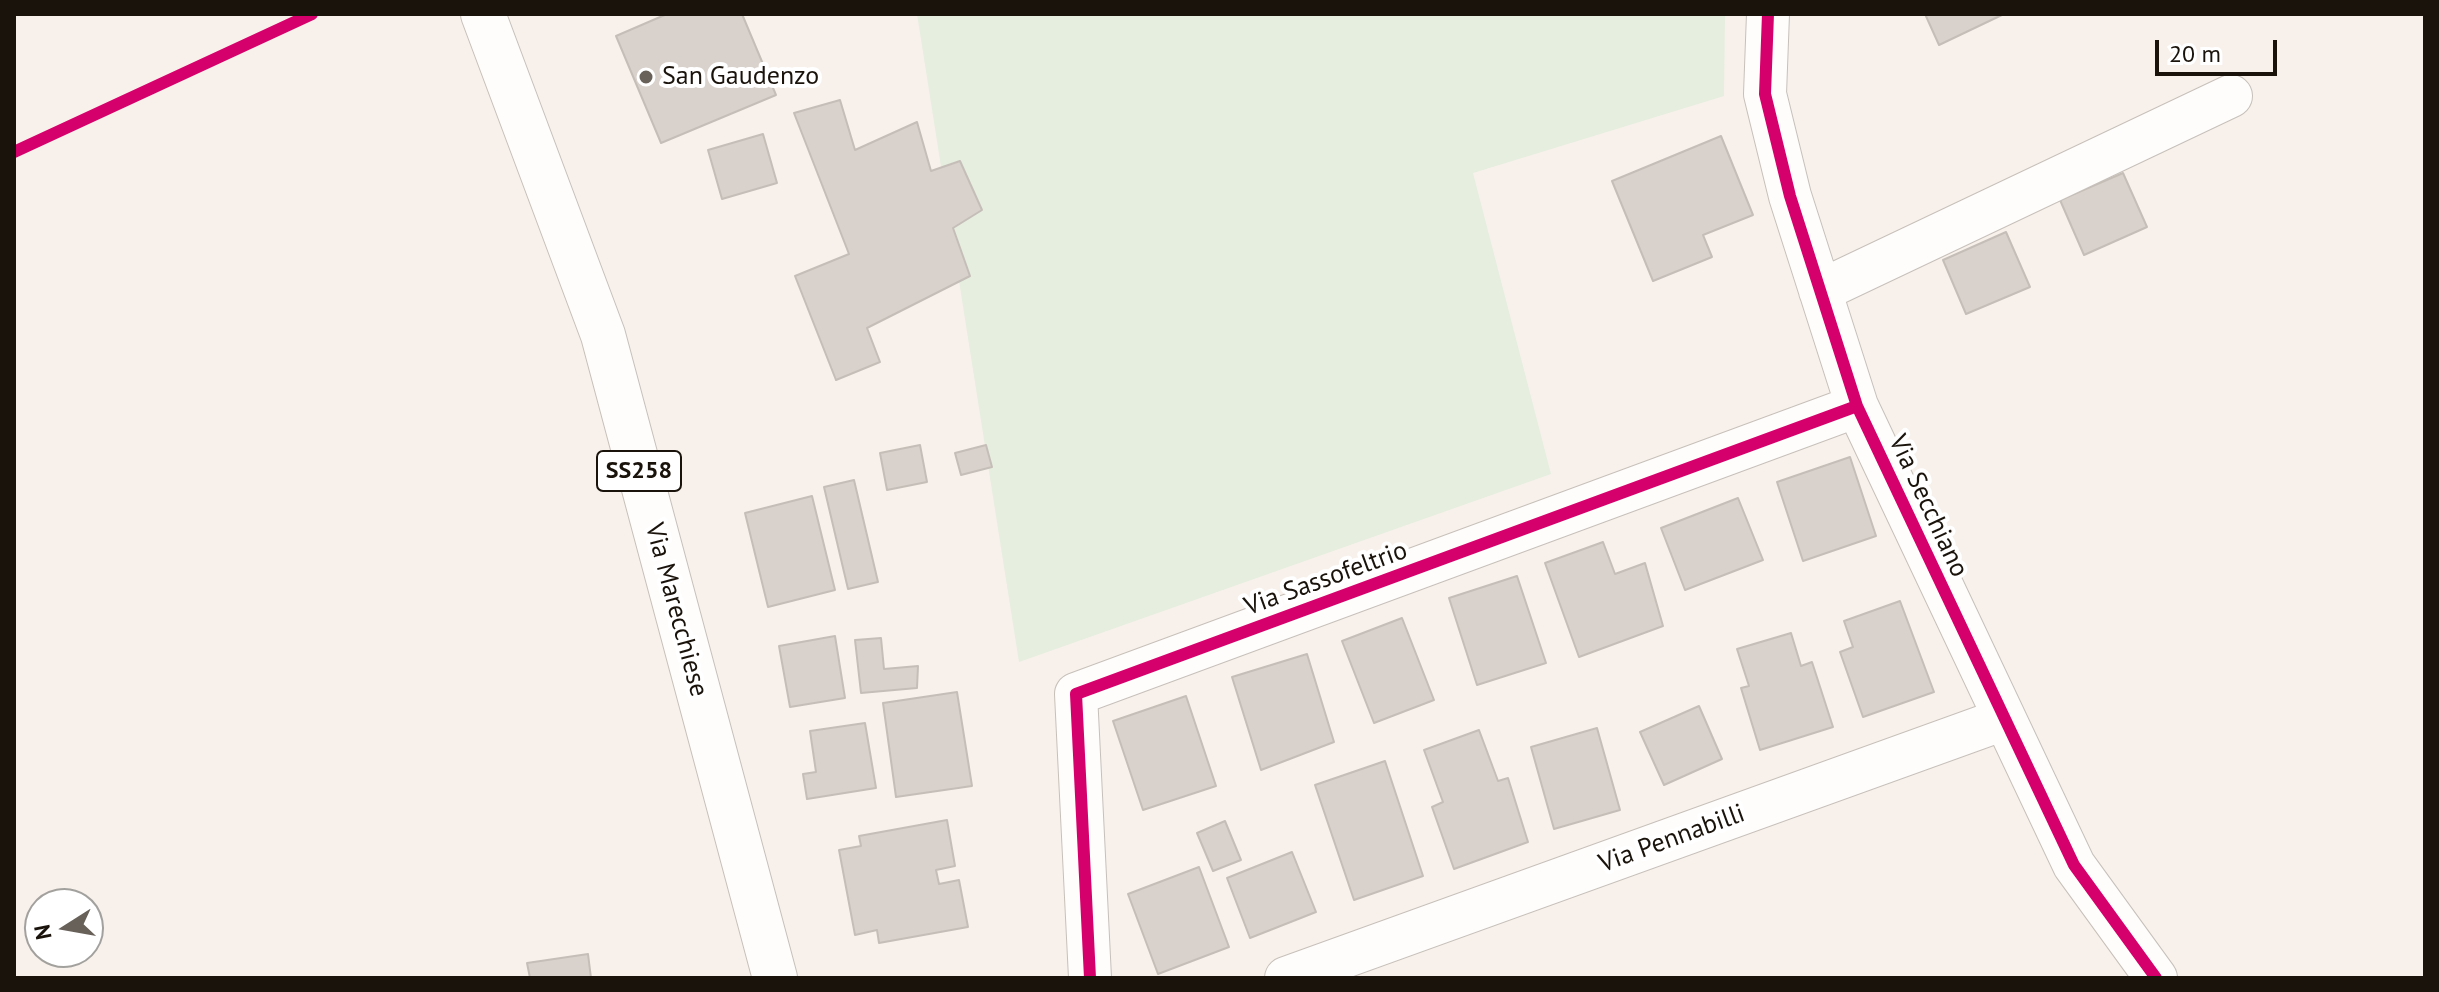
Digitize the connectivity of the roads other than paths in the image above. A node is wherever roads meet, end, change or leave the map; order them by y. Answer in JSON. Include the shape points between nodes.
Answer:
{"nodes":[{"id":1,"x":483,"y":14,"type":"edge"},
{"id":2,"x":1768,"y":14,"type":"edge"},
{"id":3,"x":2231,"y":96,"type":"dead end"},
{"id":4,"x":1820,"y":291,"type":"junction"},
{"id":5,"x":1857,"y":406,"type":"junction"},
{"id":6,"x":2004,"y":719,"type":"junction"},
{"id":7,"x":765,"y":965,"type":"edge"},
{"id":8,"x":1343,"y":968,"type":"edge"},
{"id":9,"x":1090,"y":978,"type":"edge"},
{"id":10,"x":1286,"y":978,"type":"edge"},
{"id":11,"x":2156,"y":978,"type":"edge"}],
"edges":[{"from":1,"to":7,"type":"main road","name":"Via Marecchiese","number":"SS258","via":[[603,335]]},
{"from":2,"to":4,"type":"street","name":"Via Secchiano","via":[[1765,94]]},
{"from":3,"to":4,"type":"street"},
{"from":4,"to":5,"type":"street","name":"Via Secchiano"},
{"from":5,"to":6,"type":"street","name":"Via Secchiano"},
{"from":5,"to":9,"type":"street","name":"Via Sassofeltrio","via":[[1076,694]]},
{"from":6,"to":8,"type":"street","name":"Via Pennabilli"},
{"from":6,"to":11,"type":"street","name":"Via Secchiano","via":[[2074,865]]},
{"from":8,"to":10,"type":"street","name":"Via Pennabilli"}]}
